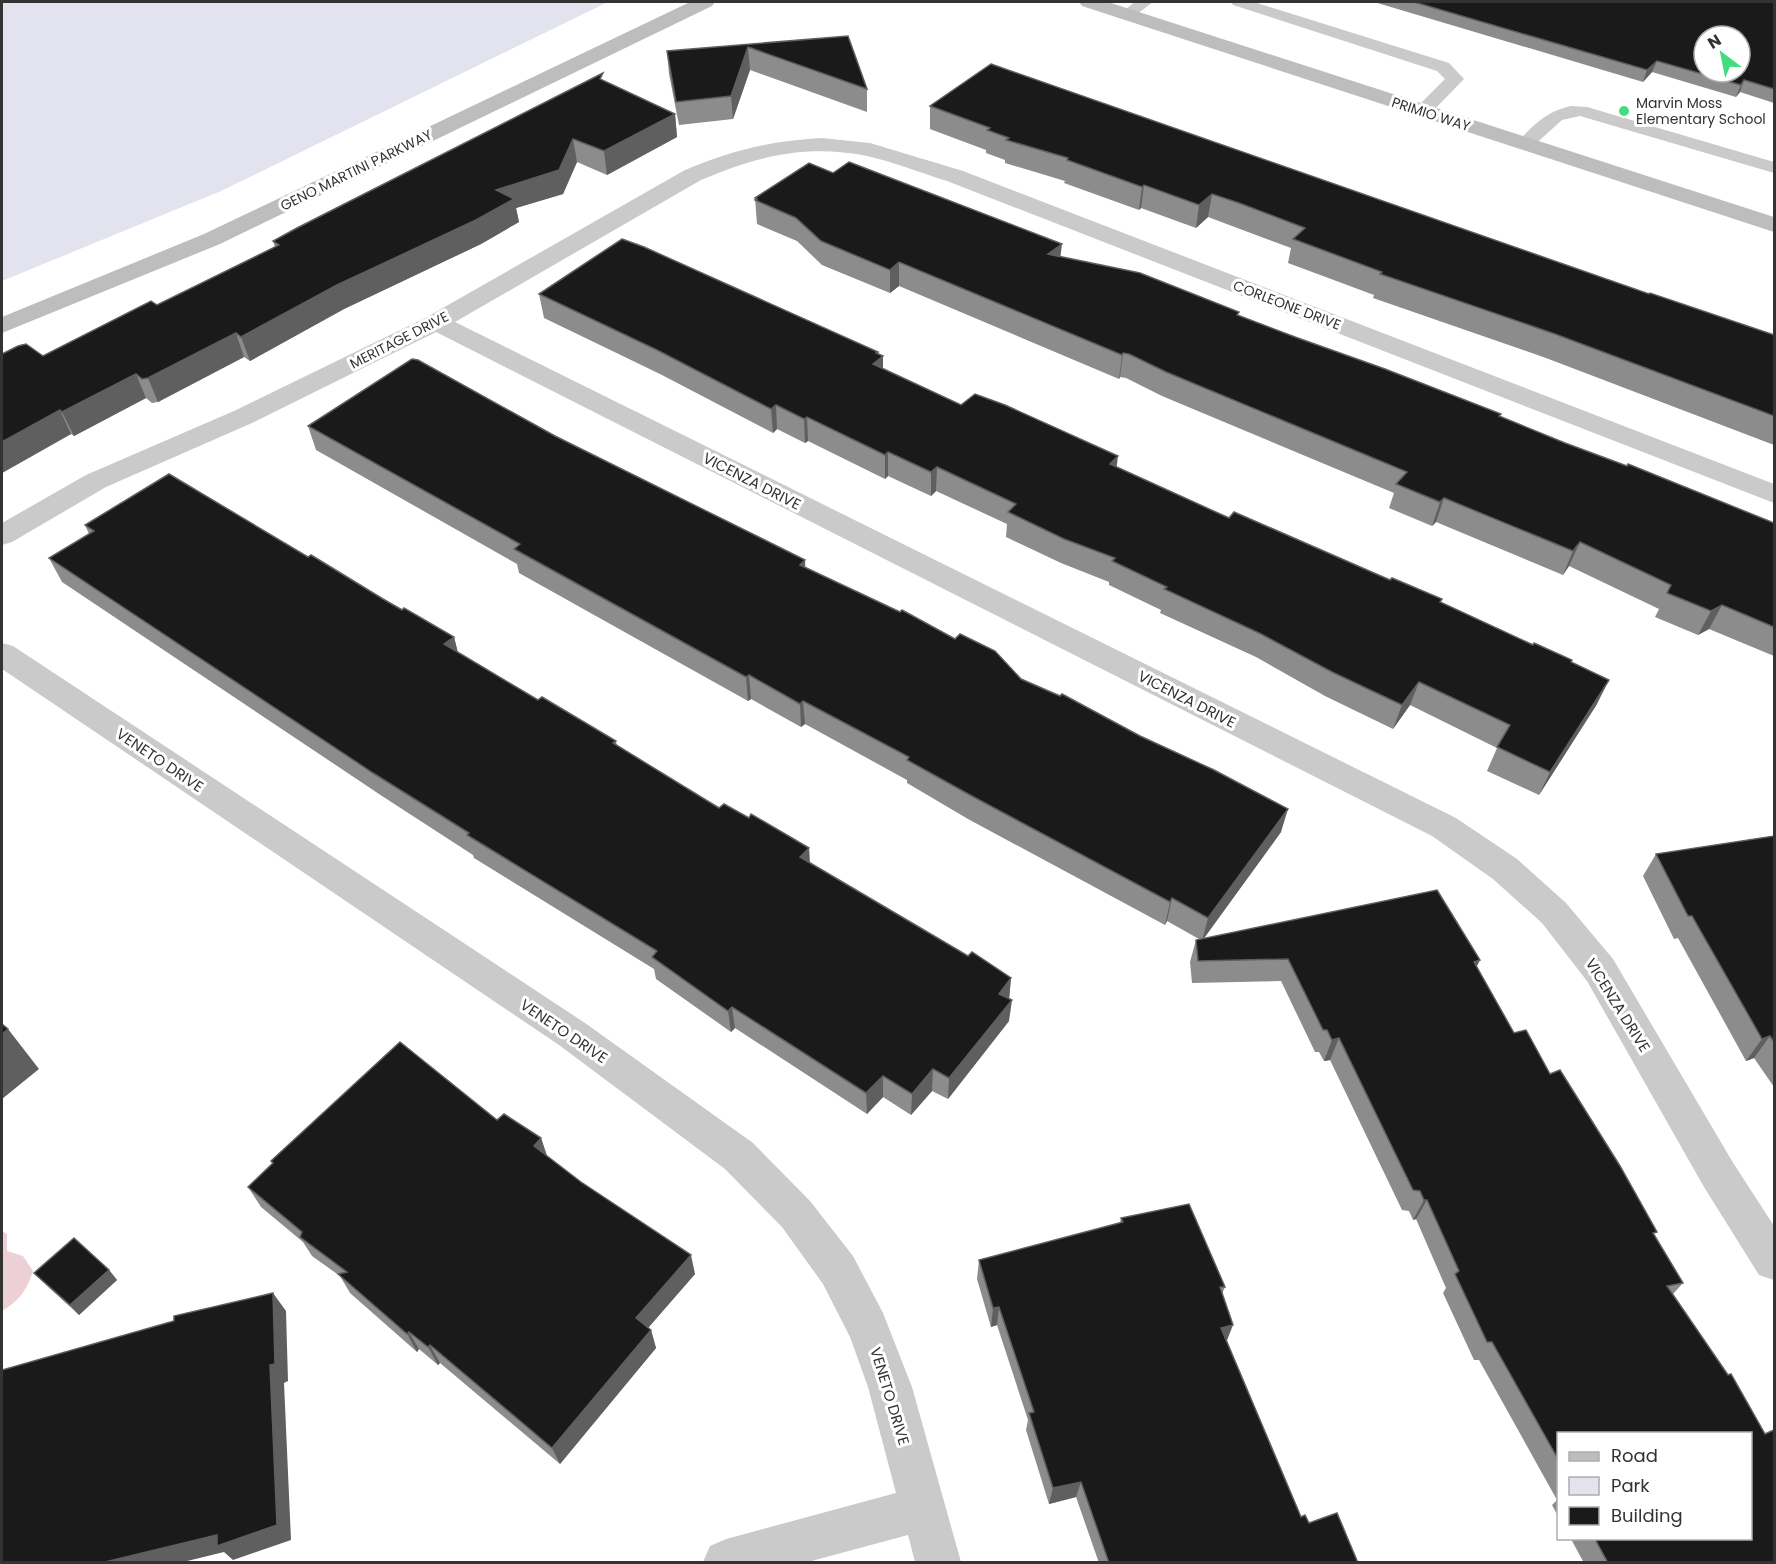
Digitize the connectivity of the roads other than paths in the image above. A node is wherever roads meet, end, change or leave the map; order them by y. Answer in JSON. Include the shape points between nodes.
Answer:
{"nodes":[{"id":1,"x":705,"y":2,"type":"edge"},
{"id":2,"x":1089,"y":2,"type":"edge"},
{"id":3,"x":1145,"y":2,"type":"edge"},
{"id":4,"x":1239,"y":2,"type":"edge"},
{"id":5,"x":1127,"y":14,"type":"junction"},
{"id":6,"x":1423,"y":111,"type":"junction"},
{"id":7,"x":1525,"y":144,"type":"junction"},
{"id":8,"x":794,"y":146,"type":"joint"},
{"id":9,"x":1774,"y":168,"type":"edge"},
{"id":10,"x":1774,"y":225,"type":"edge"},
{"id":11,"x":436,"y":322,"type":"junction"},
{"id":12,"x":2,"y":326,"type":"edge"},
{"id":13,"x":1774,"y":494,"type":"edge"},
{"id":14,"x":2,"y":535,"type":"edge"},
{"id":15,"x":2,"y":654,"type":"edge"},
{"id":16,"x":1774,"y":1260,"type":"edge"},
{"id":17,"x":923,"y":1509,"type":"junction"},
{"id":18,"x":726,"y":1563,"type":"edge"},
{"id":19,"x":938,"y":1563,"type":"edge"}],
"edges":[{"from":1,"to":12,"type":"street","name":"GENO MARTINI PARKWAY","via":[[212,239]]},
{"from":2,"to":5,"type":"street","name":"PRIMIO WAY"},
{"from":3,"to":5,"type":"lane"},
{"from":4,"to":6,"type":"lane","via":[[1443,67],[1455,79]]},
{"from":5,"to":6,"type":"street","name":"PRIMIO WAY"},
{"from":6,"to":7,"type":"street","name":"PRIMIO WAY"},
{"from":7,"to":9,"type":"lane","via":[[1555,114],[1581,111]]},
{"from":7,"to":10,"type":"street","name":"PRIMIO WAY"},
{"from":8,"to":11,"type":"street","name":"MERITAGE DRIVE","via":[[754,152],[693,175]]},
{"from":8,"to":13,"type":"street","name":"CORLEONE DRIVE","via":[[870,150],[955,176]]},
{"from":11,"to":14,"type":"street","name":"MERITAGE DRIVE","via":[[243,417],[96,482]]},
{"from":11,"to":16,"type":"street","name":"VICENZA DRIVE","via":[[1444,827],[1505,869],[1554,913],[1600,970],[1718,1174]]},
{"from":15,"to":17,"type":"street","name":"VENETO DRIVE","via":[[572,1034],[739,1156],[796,1214],[838,1270],[868,1328],[886,1377]]},
{"from":17,"to":18,"type":"street"},
{"from":17,"to":19,"type":"street","name":"VENETO DRIVE"}]}
